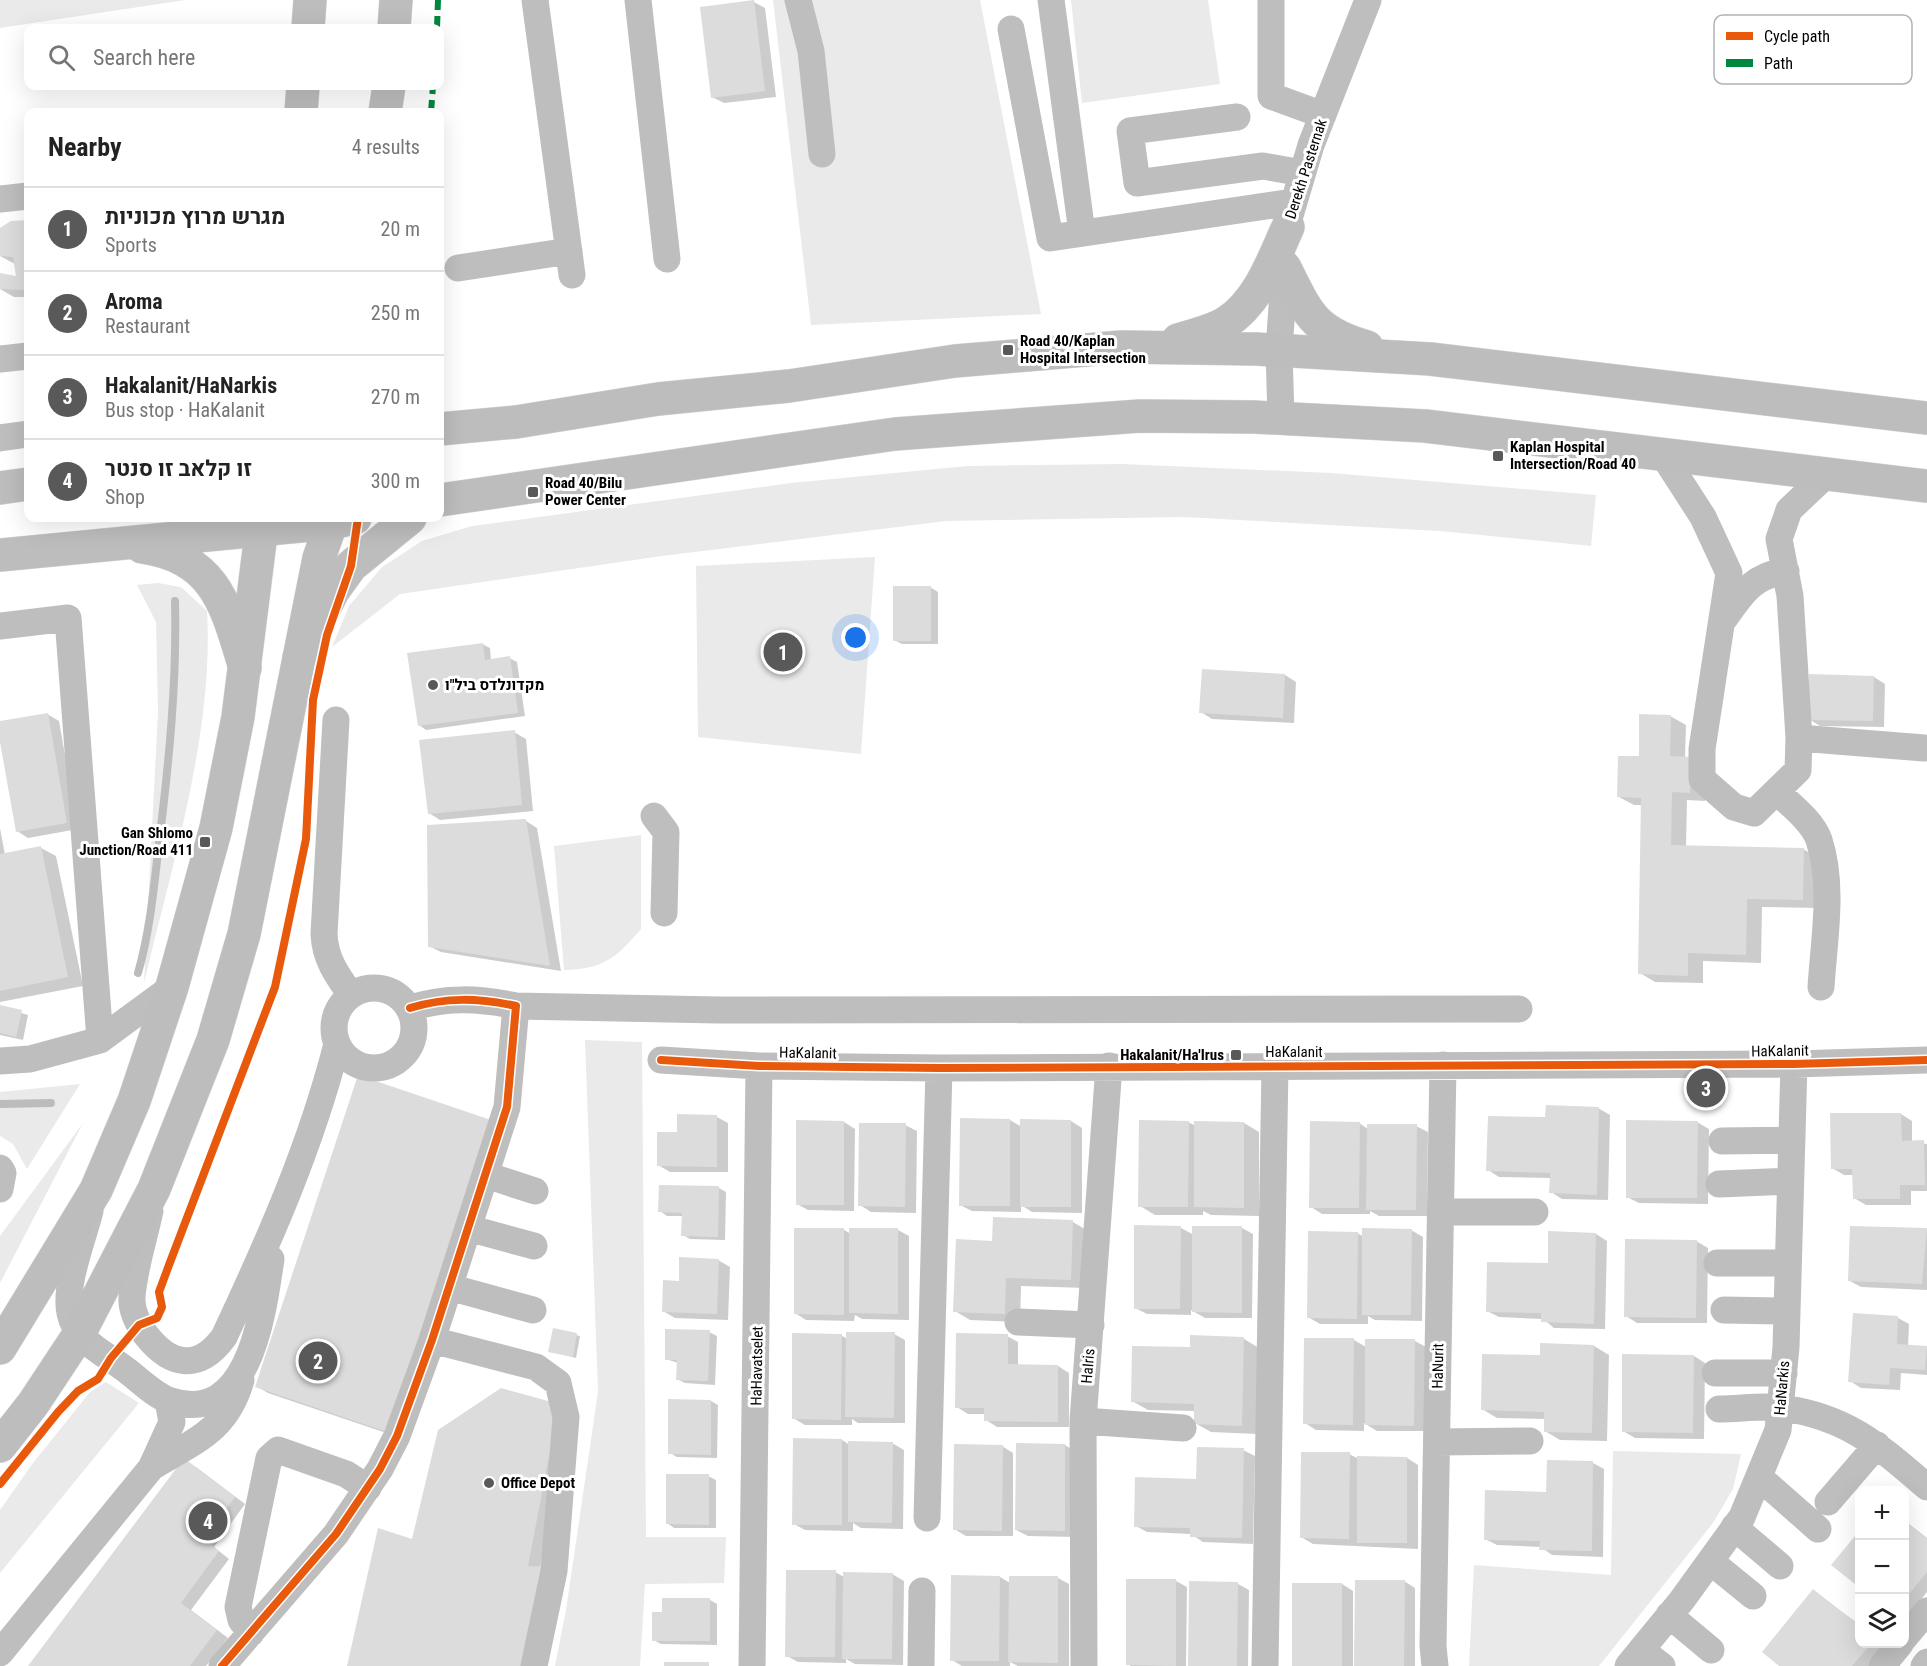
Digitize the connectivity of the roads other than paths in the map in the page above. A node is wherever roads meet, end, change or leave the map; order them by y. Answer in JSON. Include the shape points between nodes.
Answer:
{"nodes":[{"id":1,"x":310,"y":0,"type":"edge"},
{"id":2,"x":396,"y":0,"type":"edge"},
{"id":3,"x":535,"y":0,"type":"edge"},
{"id":4,"x":638,"y":0,"type":"edge"},
{"id":5,"x":798,"y":0,"type":"edge"},
{"id":6,"x":1051,"y":0,"type":"edge"},
{"id":7,"x":1271,"y":0,"type":"edge"},
{"id":8,"x":1368,"y":0,"type":"edge"},
{"id":9,"x":308,"y":24,"type":"edge"},
{"id":10,"x":394,"y":24,"type":"edge"},
{"id":11,"x":1011,"y":29,"type":"dead end"},
{"id":12,"x":303,"y":90,"type":"edge"},
{"id":13,"x":388,"y":90,"type":"edge"},
{"id":14,"x":301,"y":108,"type":"edge"},
{"id":15,"x":385,"y":108,"type":"edge"},
{"id":16,"x":1323,"y":115,"type":"junction"},
{"id":17,"x":1237,"y":117,"type":"dead end"},
{"id":18,"x":822,"y":154,"type":"dead end"},
{"id":19,"x":1302,"y":174,"type":"junction"},
{"id":20,"x":24,"y":196,"type":"edge"},
{"id":21,"x":0,"y":199,"type":"edge"},
{"id":22,"x":1290,"y":215,"type":"junction"},
{"id":23,"x":1082,"y":234,"type":"junction"},
{"id":24,"x":667,"y":259,"type":"dead end"},
{"id":25,"x":458,"y":268,"type":"dead end"},
{"id":26,"x":1285,"y":268,"type":"junction"},
{"id":27,"x":1158,"y":347,"type":"junction"},
{"id":28,"x":1279,"y":350,"type":"junction"},
{"id":29,"x":24,"y":356,"type":"edge"},
{"id":30,"x":1404,"y":357,"type":"junction"},
{"id":31,"x":0,"y":359,"type":"edge"},
{"id":32,"x":444,"y":407,"type":"edge"},
{"id":33,"x":1281,"y":418,"type":"junction"},
{"id":34,"x":1927,"y":418,"type":"edge"},
{"id":35,"x":516,"y":422,"type":"junction"},
{"id":36,"x":444,"y":429,"type":"edge"},
{"id":37,"x":24,"y":435,"type":"edge"},
{"id":38,"x":0,"y":438,"type":"edge"},
{"id":39,"x":1663,"y":455,"type":"junction"},
{"id":40,"x":1827,"y":474,"type":"junction"},
{"id":41,"x":24,"y":485,"type":"edge"},
{"id":42,"x":1927,"y":486,"type":"edge"},
{"id":43,"x":0,"y":488,"type":"edge"},
{"id":44,"x":444,"y":499,"type":"edge"},
{"id":45,"x":282,"y":522,"type":"edge"},
{"id":46,"x":338,"y":522,"type":"edge"},
{"id":47,"x":405,"y":522,"type":"edge"},
{"id":48,"x":262,"y":523,"type":"edge"},
{"id":49,"x":114,"y":543,"type":"junction"},
{"id":50,"x":0,"y":555,"type":"edge"},
{"id":51,"x":1786,"y":571,"type":"junction"},
{"id":52,"x":1722,"y":622,"type":"junction"},
{"id":53,"x":0,"y":626,"type":"edge"},
{"id":54,"x":299,"y":658,"type":"junction"},
{"id":55,"x":245,"y":668,"type":"junction"},
{"id":56,"x":336,"y":720,"type":"dead end"},
{"id":57,"x":1799,"y":738,"type":"junction"},
{"id":58,"x":1924,"y":748,"type":"dead end"},
{"id":59,"x":1777,"y":792,"type":"junction"},
{"id":60,"x":654,"y":816,"type":"dead end"},
{"id":61,"x":664,"y":913,"type":"dead end"},
{"id":62,"x":172,"y":987,"type":"junction"},
{"id":63,"x":1821,"y":987,"type":"dead end"},
{"id":64,"x":351,"y":995,"type":"junction"},
{"id":65,"x":516,"y":1006,"type":"junction"},
{"id":66,"x":410,"y":1008,"type":"junction"},
{"id":67,"x":1519,"y":1009,"type":"dead end"},
{"id":68,"x":100,"y":1040,"type":"junction"},
{"id":69,"x":337,"y":1044,"type":"junction"},
{"id":70,"x":0,"y":1060,"type":"edge"},
{"id":71,"x":660,"y":1060,"type":"dead end"},
{"id":72,"x":1927,"y":1060,"type":"edge"},
{"id":73,"x":1794,"y":1064,"type":"junction"},
{"id":74,"x":1443,"y":1065,"type":"junction"},
{"id":75,"x":759,"y":1066,"type":"junction"},
{"id":76,"x":1109,"y":1066,"type":"junction"},
{"id":77,"x":1275,"y":1066,"type":"junction"},
{"id":78,"x":368,"y":1068,"type":"junction"},
{"id":79,"x":939,"y":1068,"type":"junction"},
{"id":80,"x":312,"y":1126,"type":"junction"},
{"id":81,"x":1792,"y":1140,"type":"junction"},
{"id":82,"x":1722,"y":1141,"type":"dead end"},
{"id":83,"x":0,"y":1168,"type":"edge"},
{"id":84,"x":486,"y":1175,"type":"junction"},
{"id":85,"x":1790,"y":1181,"type":"junction"},
{"id":86,"x":1719,"y":1184,"type":"dead end"},
{"id":87,"x":0,"y":1189,"type":"edge"},
{"id":88,"x":154,"y":1189,"type":"junction"},
{"id":89,"x":96,"y":1190,"type":"junction"},
{"id":90,"x":535,"y":1191,"type":"dead end"},
{"id":91,"x":1441,"y":1212,"type":"junction"},
{"id":92,"x":1535,"y":1212,"type":"dead end"},
{"id":93,"x":276,"y":1227,"type":"junction"},
{"id":94,"x":468,"y":1228,"type":"junction"},
{"id":95,"x":534,"y":1246,"type":"dead end"},
{"id":96,"x":1717,"y":1263,"type":"dead end"},
{"id":97,"x":1788,"y":1263,"type":"junction"},
{"id":98,"x":449,"y":1287,"type":"junction"},
{"id":99,"x":533,"y":1310,"type":"dead end"},
{"id":100,"x":1724,"y":1310,"type":"dead end"},
{"id":101,"x":1787,"y":1311,"type":"junction"},
{"id":102,"x":1018,"y":1322,"type":"dead end"},
{"id":103,"x":1091,"y":1325,"type":"junction"},
{"id":104,"x":78,"y":1336,"type":"junction"},
{"id":105,"x":432,"y":1340,"type":"junction"},
{"id":106,"x":0,"y":1348,"type":"edge"},
{"id":107,"x":1715,"y":1373,"type":"dead end"},
{"id":108,"x":1784,"y":1373,"type":"junction"},
{"id":109,"x":243,"y":1374,"type":"junction"},
{"id":110,"x":168,"y":1401,"type":"junction"},
{"id":111,"x":1782,"y":1408,"type":"junction"},
{"id":112,"x":1719,"y":1409,"type":"dead end"},
{"id":113,"x":1083,"y":1421,"type":"junction"},
{"id":114,"x":1182,"y":1428,"type":"dead end"},
{"id":115,"x":1530,"y":1441,"type":"dead end"},
{"id":116,"x":1437,"y":1442,"type":"junction"},
{"id":117,"x":1878,"y":1445,"type":"junction"},
{"id":118,"x":0,"y":1446,"type":"edge"},
{"id":119,"x":151,"y":1468,"type":"junction"},
{"id":120,"x":1760,"y":1478,"type":"junction"},
{"id":121,"x":1927,"y":1487,"type":"edge"},
{"id":122,"x":368,"y":1488,"type":"junction"},
{"id":123,"x":1828,"y":1502,"type":"dead end"},
{"id":124,"x":927,"y":1518,"type":"dead end"},
{"id":125,"x":1734,"y":1527,"type":"junction"},
{"id":126,"x":1818,"y":1529,"type":"dead end"},
{"id":127,"x":1710,"y":1561,"type":"junction"},
{"id":128,"x":1780,"y":1566,"type":"dead end"},
{"id":129,"x":922,"y":1590,"type":"dead end"},
{"id":130,"x":1753,"y":1596,"type":"dead end"},
{"id":131,"x":1927,"y":1611,"type":"edge"},
{"id":132,"x":1669,"y":1615,"type":"junction"},
{"id":133,"x":251,"y":1633,"type":"junction"},
{"id":134,"x":1909,"y":1633,"type":"edge"},
{"id":135,"x":1897,"y":1648,"type":"edge"},
{"id":136,"x":1711,"y":1650,"type":"dead end"},
{"id":137,"x":0,"y":1653,"type":"edge"},
{"id":138,"x":1643,"y":1661,"type":"edge"},
{"id":139,"x":1927,"y":1662,"type":"edge"},
{"id":140,"x":222,"y":1666,"type":"edge"},
{"id":141,"x":534,"y":1666,"type":"edge"},
{"id":142,"x":752,"y":1666,"type":"edge"},
{"id":143,"x":921,"y":1666,"type":"edge"},
{"id":144,"x":1084,"y":1666,"type":"edge"},
{"id":145,"x":1265,"y":1666,"type":"edge"},
{"id":146,"x":1435,"y":1666,"type":"edge"},
{"id":147,"x":1882,"y":1666,"type":"edge"},
{"id":148,"x":1924,"y":1666,"type":"edge"}],
"edges":[{"from":1,"to":9,"type":"main road"},
{"from":2,"to":10,"type":"main road"},
{"from":3,"to":25,"type":"street","via":[[571,263]]},
{"from":4,"to":24,"type":"street"},
{"from":5,"to":18,"type":"street","via":[[811,51]]},
{"from":6,"to":23,"type":"street"},
{"from":7,"to":16,"type":"street","via":[[1270,96]]},
{"from":8,"to":16,"type":"street","name":"Derekh Pasternak"},
{"from":11,"to":23,"type":"street","via":[[1050,238]]},
{"from":12,"to":14,"type":"main road"},
{"from":13,"to":15,"type":"main road"},
{"from":16,"to":19,"type":"street","name":"Derekh Pasternak"},
{"from":17,"to":19,"type":"street","via":[[1130,131],[1137,183],[1263,166]]},
{"from":19,"to":22,"type":"street","name":"Derekh Pasternak"},
{"from":20,"to":21,"type":"street"},
{"from":22,"to":23,"type":"street"},
{"from":22,"to":26,"type":"street","name":"Derekh Pasternak"},
{"from":22,"to":27,"type":"main road","via":[[1264,280],[1228,321]]},
{"from":26,"to":28,"type":"street","name":"Derekh Pasternak"},
{"from":26,"to":30,"type":"main road","via":[[1305,310],[1320,326],[1341,340]]},
{"from":27,"to":28,"type":"main road"},
{"from":27,"to":35,"type":"main road","via":[[1052,351],[955,361],[789,386],[658,399]]},
{"from":28,"to":30,"type":"main road"},
{"from":28,"to":33,"type":"street","name":"Derekh Pasternak"},
{"from":29,"to":31,"type":"street"},
{"from":30,"to":34,"type":"main road"},
{"from":32,"to":35,"type":"main road"},
{"from":33,"to":39,"type":"main road","via":[[1425,426]]},
{"from":33,"to":44,"type":"main road","via":[[1140,416],[895,434]]},
{"from":35,"to":36,"type":"main road"},
{"from":37,"to":38,"type":"street"},
{"from":39,"to":40,"type":"main road"},
{"from":39,"to":52,"type":"street","via":[[1703,517],[1729,573]]},
{"from":40,"to":42,"type":"main road"},
{"from":40,"to":51,"type":"street","via":[[1789,510],[1779,539]]},
{"from":41,"to":43,"type":"main road"},
{"from":45,"to":48,"type":"main road"},
{"from":46,"to":54,"type":"main road","via":[[319,558]]},
{"from":47,"to":54,"type":"main road","via":[[351,566],[333,591]]},
{"from":48,"to":49,"type":"main road"},
{"from":48,"to":55,"type":"main road"},
{"from":49,"to":50,"type":"main road"},
{"from":49,"to":55,"type":"main road","via":[[165,550],[186,559],[205,575],[230,618]]},
{"from":51,"to":52,"type":"street","via":[[1757,580]]},
{"from":51,"to":57,"type":"street"},
{"from":52,"to":59,"type":"street","via":[[1702,749],[1702,778],[1734,807],[1754,813]]},
{"from":53,"to":68,"type":"street","via":[[68,618]]},
{"from":54,"to":88,"type":"main road","via":[[230,989]]},
{"from":55,"to":62,"type":"main road","via":[[216,828]]},
{"from":56,"to":64,"type":"street","via":[[324,934],[325,951]]},
{"from":57,"to":58,"type":"street"},
{"from":57,"to":59,"type":"street","via":[[1798,770]]},
{"from":59,"to":63,"type":"street","via":[[1818,839],[1827,888]]},
{"from":60,"to":61,"type":"street","via":[[666,832]]},
{"from":62,"to":68,"type":"street"},
{"from":62,"to":89,"type":"main road","via":[[138,1090]]},
{"from":64,"to":66,"type":"street","via":[[377,988],[402,998]]},
{"from":64,"to":69,"type":"street","via":[[335,1017]]},
{"from":65,"to":66,"type":"street","via":[[462,999],[432,1001]]},
{"from":65,"to":67,"type":"street","via":[[718,1010]]},
{"from":65,"to":84,"type":"street","via":[[507,1107]]},
{"from":66,"to":78,"type":"street","via":[[415,1033],[404,1056],[381,1068]]},
{"from":68,"to":70,"type":"street","via":[[30,1059]]},
{"from":69,"to":78,"type":"street","via":[[355,1064]]},
{"from":69,"to":80,"type":"street"},
{"from":71,"to":75,"type":"street","name":"HaKalanit"},
{"from":72,"to":73,"type":"street","name":"HaKalanit"},
{"from":73,"to":74,"type":"street","name":"HaKalanit"},
{"from":73,"to":81,"type":"street","name":"HaNarkis"},
{"from":74,"to":77,"type":"street","name":"HaKalanit"},
{"from":74,"to":91,"type":"street","name":"HaNurit"},
{"from":75,"to":79,"type":"street","name":"HaKalanit"},
{"from":75,"to":142,"type":"street","name":"HaHavatselet"},
{"from":76,"to":77,"type":"street","name":"HaKalanit"},
{"from":76,"to":79,"type":"street","name":"HaKalanit"},
{"from":76,"to":103,"type":"street","name":"HaIris"},
{"from":77,"to":145,"type":"street"},
{"from":78,"to":80,"type":"street","via":[[350,1077]]},
{"from":79,"to":124,"type":"street"},
{"from":80,"to":93,"type":"street"},
{"from":81,"to":82,"type":"street"},
{"from":81,"to":85,"type":"street","name":"HaNarkis"},
{"from":83,"to":87,"type":"street"},
{"from":84,"to":90,"type":"street"},
{"from":84,"to":94,"type":"street"},
{"from":85,"to":86,"type":"street"},
{"from":85,"to":97,"type":"street","name":"HaNarkis"},
{"from":88,"to":93,"type":"street","via":[[132,1297],[139,1325],[154,1345],[173,1359],[188,1361],[214,1350],[224,1337]]},
{"from":88,"to":104,"type":"main road"},
{"from":89,"to":104,"type":"street","via":[[67,1298]]},
{"from":89,"to":106,"type":"main road"},
{"from":91,"to":92,"type":"street"},
{"from":91,"to":116,"type":"street","name":"HaNurit"},
{"from":93,"to":109,"type":"street","via":[[258,1328]]},
{"from":94,"to":95,"type":"street"},
{"from":94,"to":98,"type":"street"},
{"from":96,"to":97,"type":"street"},
{"from":97,"to":101,"type":"street","name":"HaNarkis"},
{"from":98,"to":99,"type":"street"},
{"from":98,"to":105,"type":"street"},
{"from":100,"to":101,"type":"street"},
{"from":101,"to":108,"type":"street","name":"HaNarkis"},
{"from":102,"to":103,"type":"street"},
{"from":103,"to":113,"type":"street","name":"HaIris"},
{"from":104,"to":110,"type":"street"},
{"from":104,"to":118,"type":"main road"},
{"from":105,"to":122,"type":"street","via":[[397,1436]]},
{"from":105,"to":141,"type":"street","via":[[536,1367],[558,1383],[566,1417],[554,1571]]},
{"from":107,"to":108,"type":"street"},
{"from":108,"to":111,"type":"street","name":"HaNarkis"},
{"from":109,"to":110,"type":"street","via":[[225,1394],[206,1403]]},
{"from":109,"to":119,"type":"street","via":[[226,1418],[202,1438]]},
{"from":110,"to":119,"type":"street","via":[[172,1422]]},
{"from":111,"to":112,"type":"street"},
{"from":111,"to":117,"type":"street","via":[[1826,1417]]},
{"from":111,"to":120,"type":"street","name":"HaNarkis"},
{"from":113,"to":114,"type":"street"},
{"from":113,"to":144,"type":"street","name":"HaIris"},
{"from":115,"to":116,"type":"street"},
{"from":116,"to":146,"type":"street","name":"HaNurit"},
{"from":117,"to":121,"type":"street"},
{"from":117,"to":123,"type":"street"},
{"from":119,"to":137,"type":"street"},
{"from":120,"to":125,"type":"street","name":"HaNarkis"},
{"from":120,"to":126,"type":"street"},
{"from":122,"to":133,"type":"street","via":[[336,1534]]},
{"from":122,"to":133,"type":"street","via":[[345,1474],[278,1450],[269,1458],[238,1607],[241,1620]]},
{"from":125,"to":127,"type":"street","name":"HaNarkis"},
{"from":125,"to":128,"type":"street"},
{"from":127,"to":130,"type":"street"},
{"from":127,"to":132,"type":"street","name":"HaNarkis"},
{"from":129,"to":143,"type":"street"},
{"from":131,"to":134,"type":"street"},
{"from":132,"to":136,"type":"street"},
{"from":132,"to":138,"type":"street","name":"HaNarkis"},
{"from":133,"to":140,"type":"street"},
{"from":135,"to":147,"type":"street"},
{"from":139,"to":148,"type":"street"}]}
